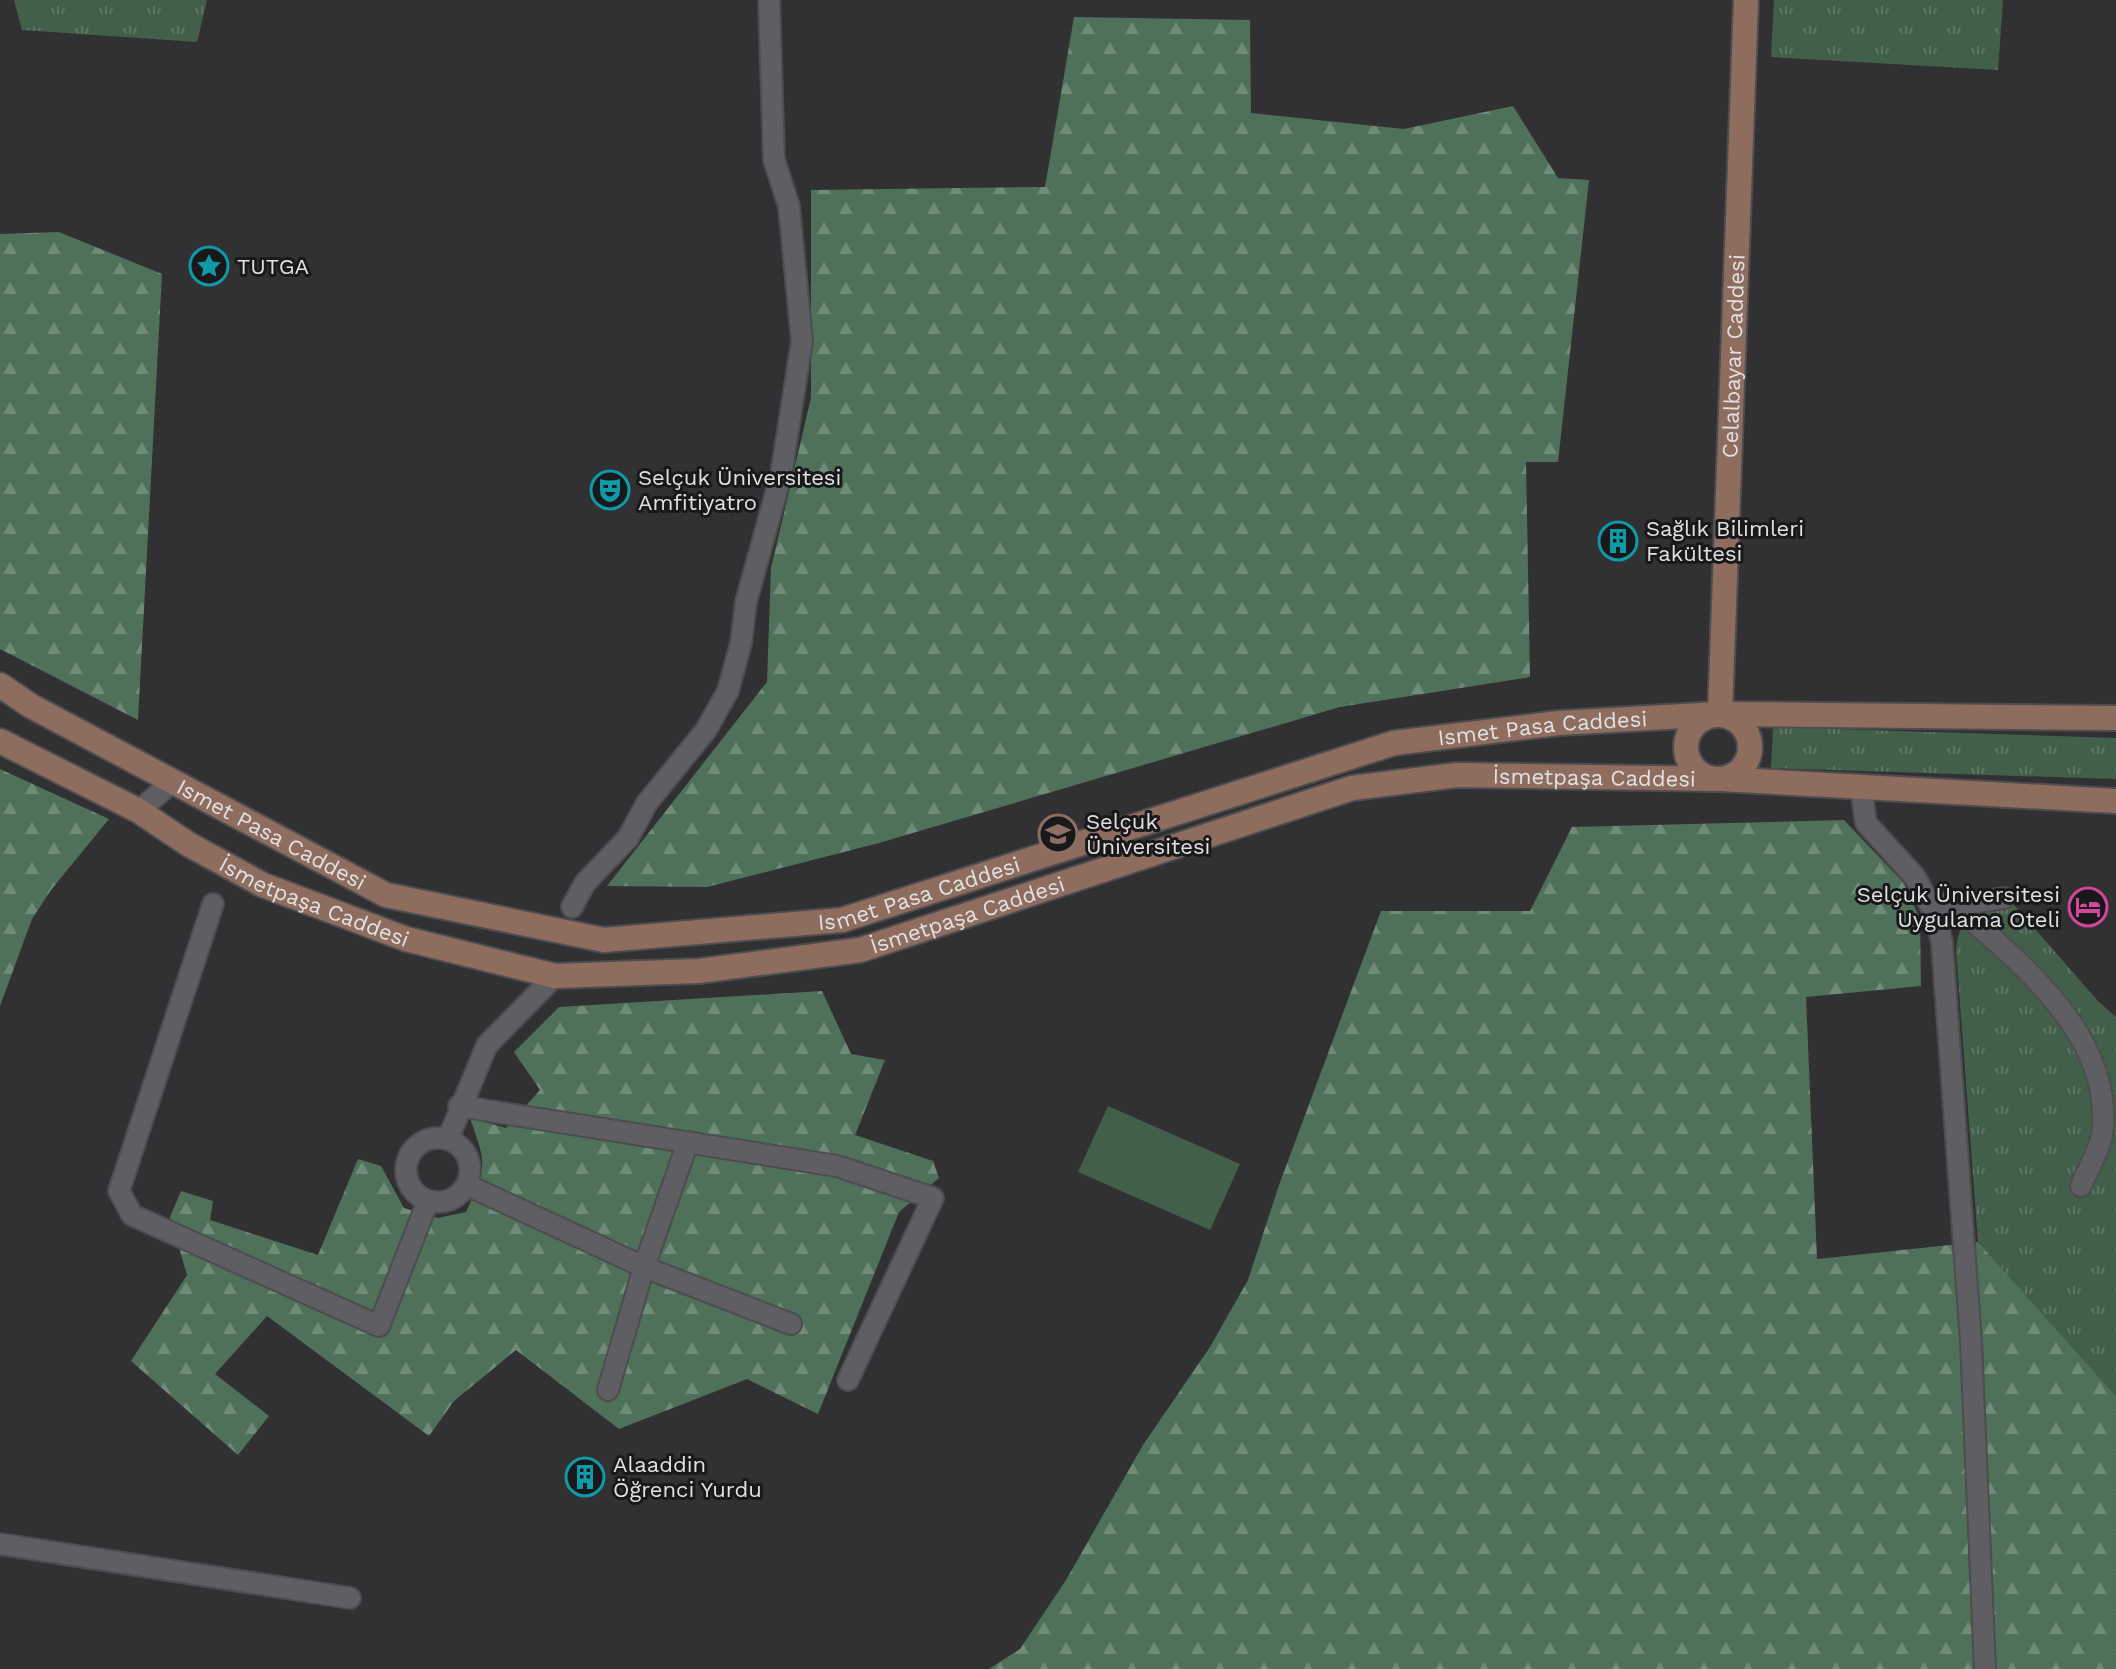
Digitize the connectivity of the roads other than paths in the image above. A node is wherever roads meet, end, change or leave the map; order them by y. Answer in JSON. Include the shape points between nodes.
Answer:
{"nodes":[{"id":1,"x":769,"y":0,"type":"edge"},
{"id":2,"x":1746,"y":0,"type":"edge"},
{"id":3,"x":0,"y":685,"type":"edge"},
{"id":4,"x":1720,"y":714,"type":"junction"},
{"id":5,"x":2116,"y":718,"type":"edge"},
{"id":6,"x":0,"y":741,"type":"edge"},
{"id":7,"x":1721,"y":779,"type":"junction"},
{"id":8,"x":174,"y":780,"type":"junction"},
{"id":9,"x":1861,"y":789,"type":"junction"},
{"id":10,"x":2116,"y":801,"type":"edge"},
{"id":11,"x":139,"y":811,"type":"junction"},
{"id":12,"x":1925,"y":896,"type":"junction"},
{"id":13,"x":2004,"y":898,"type":"dead end"},
{"id":14,"x":213,"y":904,"type":"dead end"},
{"id":15,"x":1955,"y":906,"type":"junction"},
{"id":16,"x":572,"y":907,"type":"dead end"},
{"id":17,"x":555,"y":976,"type":"junction"},
{"id":18,"x":459,"y":1106,"type":"junction"},
{"id":19,"x":448,"y":1139,"type":"junction"},
{"id":20,"x":688,"y":1142,"type":"junction"},
{"id":21,"x":467,"y":1185,"type":"junction"},
{"id":22,"x":2081,"y":1186,"type":"dead end"},
{"id":23,"x":428,"y":1201,"type":"junction"},
{"id":24,"x":644,"y":1267,"type":"junction"},
{"id":25,"x":791,"y":1324,"type":"dead end"},
{"id":26,"x":848,"y":1380,"type":"dead end"},
{"id":27,"x":608,"y":1390,"type":"dead end"},
{"id":28,"x":0,"y":1544,"type":"edge"},
{"id":29,"x":350,"y":1598,"type":"dead end"},
{"id":30,"x":1985,"y":1669,"type":"edge"}],
"edges":[{"from":1,"to":16,"type":"street","via":[[774,160],[789,206],[802,341],[781,475],[728,691],[628,838],[585,883]]},
{"from":2,"to":4,"type":"main road","name":"Celalbayar Caddesi"},
{"from":3,"to":8,"type":"main road","name":"Ismet Pasa Caddesi"},
{"from":4,"to":5,"type":"main road","name":"Ismet Pasa Caddesi"},
{"from":4,"to":7,"type":"main road","via":[[1739,722],[1750,751],[1740,770]]},
{"from":4,"to":7,"type":"main road","via":[[1699,720],[1685,748],[1700,774]]},
{"from":4,"to":8,"type":"main road","name":"Ismet Pasa Caddesi","via":[[1559,723],[1394,743],[842,920],[604,940],[386,895]]},
{"from":6,"to":11,"type":"main road","name":"İsmetpaşa Caddesi"},
{"from":7,"to":9,"type":"main road","name":"İsmetpaşa Caddesi"},
{"from":7,"to":17,"type":"main road","name":"İsmetpaşa Caddesi","via":[[1457,775],[1352,788],[860,950],[699,971]]},
{"from":8,"to":11,"type":"street"},
{"from":9,"to":10,"type":"main road","name":"İsmetpaşa Caddesi"},
{"from":9,"to":12,"type":"street","via":[[1866,823],[1915,877]]},
{"from":11,"to":17,"type":"main road","name":"İsmetpaşa Caddesi","via":[[263,885],[406,939]]},
{"from":12,"to":15,"type":"street"},
{"from":12,"to":30,"type":"street","via":[[1936,916],[1946,975],[1971,1342]]},
{"from":13,"to":15,"type":"street"},
{"from":14,"to":23,"type":"street","via":[[119,1191],[132,1215],[379,1326]]},
{"from":15,"to":22,"type":"street","via":[[2046,987],[2080,1034],[2105,1108],[2102,1138]]},
{"from":17,"to":18,"type":"street","via":[[487,1045]]},
{"from":18,"to":19,"type":"street"},
{"from":18,"to":20,"type":"street"},
{"from":19,"to":21,"type":"street","via":[[467,1156]]},
{"from":19,"to":23,"type":"street","via":[[424,1140],[408,1158],[406,1179]]},
{"from":20,"to":24,"type":"street"},
{"from":20,"to":26,"type":"street","via":[[837,1166],[933,1198]]},
{"from":21,"to":23,"type":"street","via":[[448,1201]]},
{"from":21,"to":24,"type":"street"},
{"from":24,"to":25,"type":"street"},
{"from":24,"to":27,"type":"street"},
{"from":28,"to":29,"type":"street"}]}
